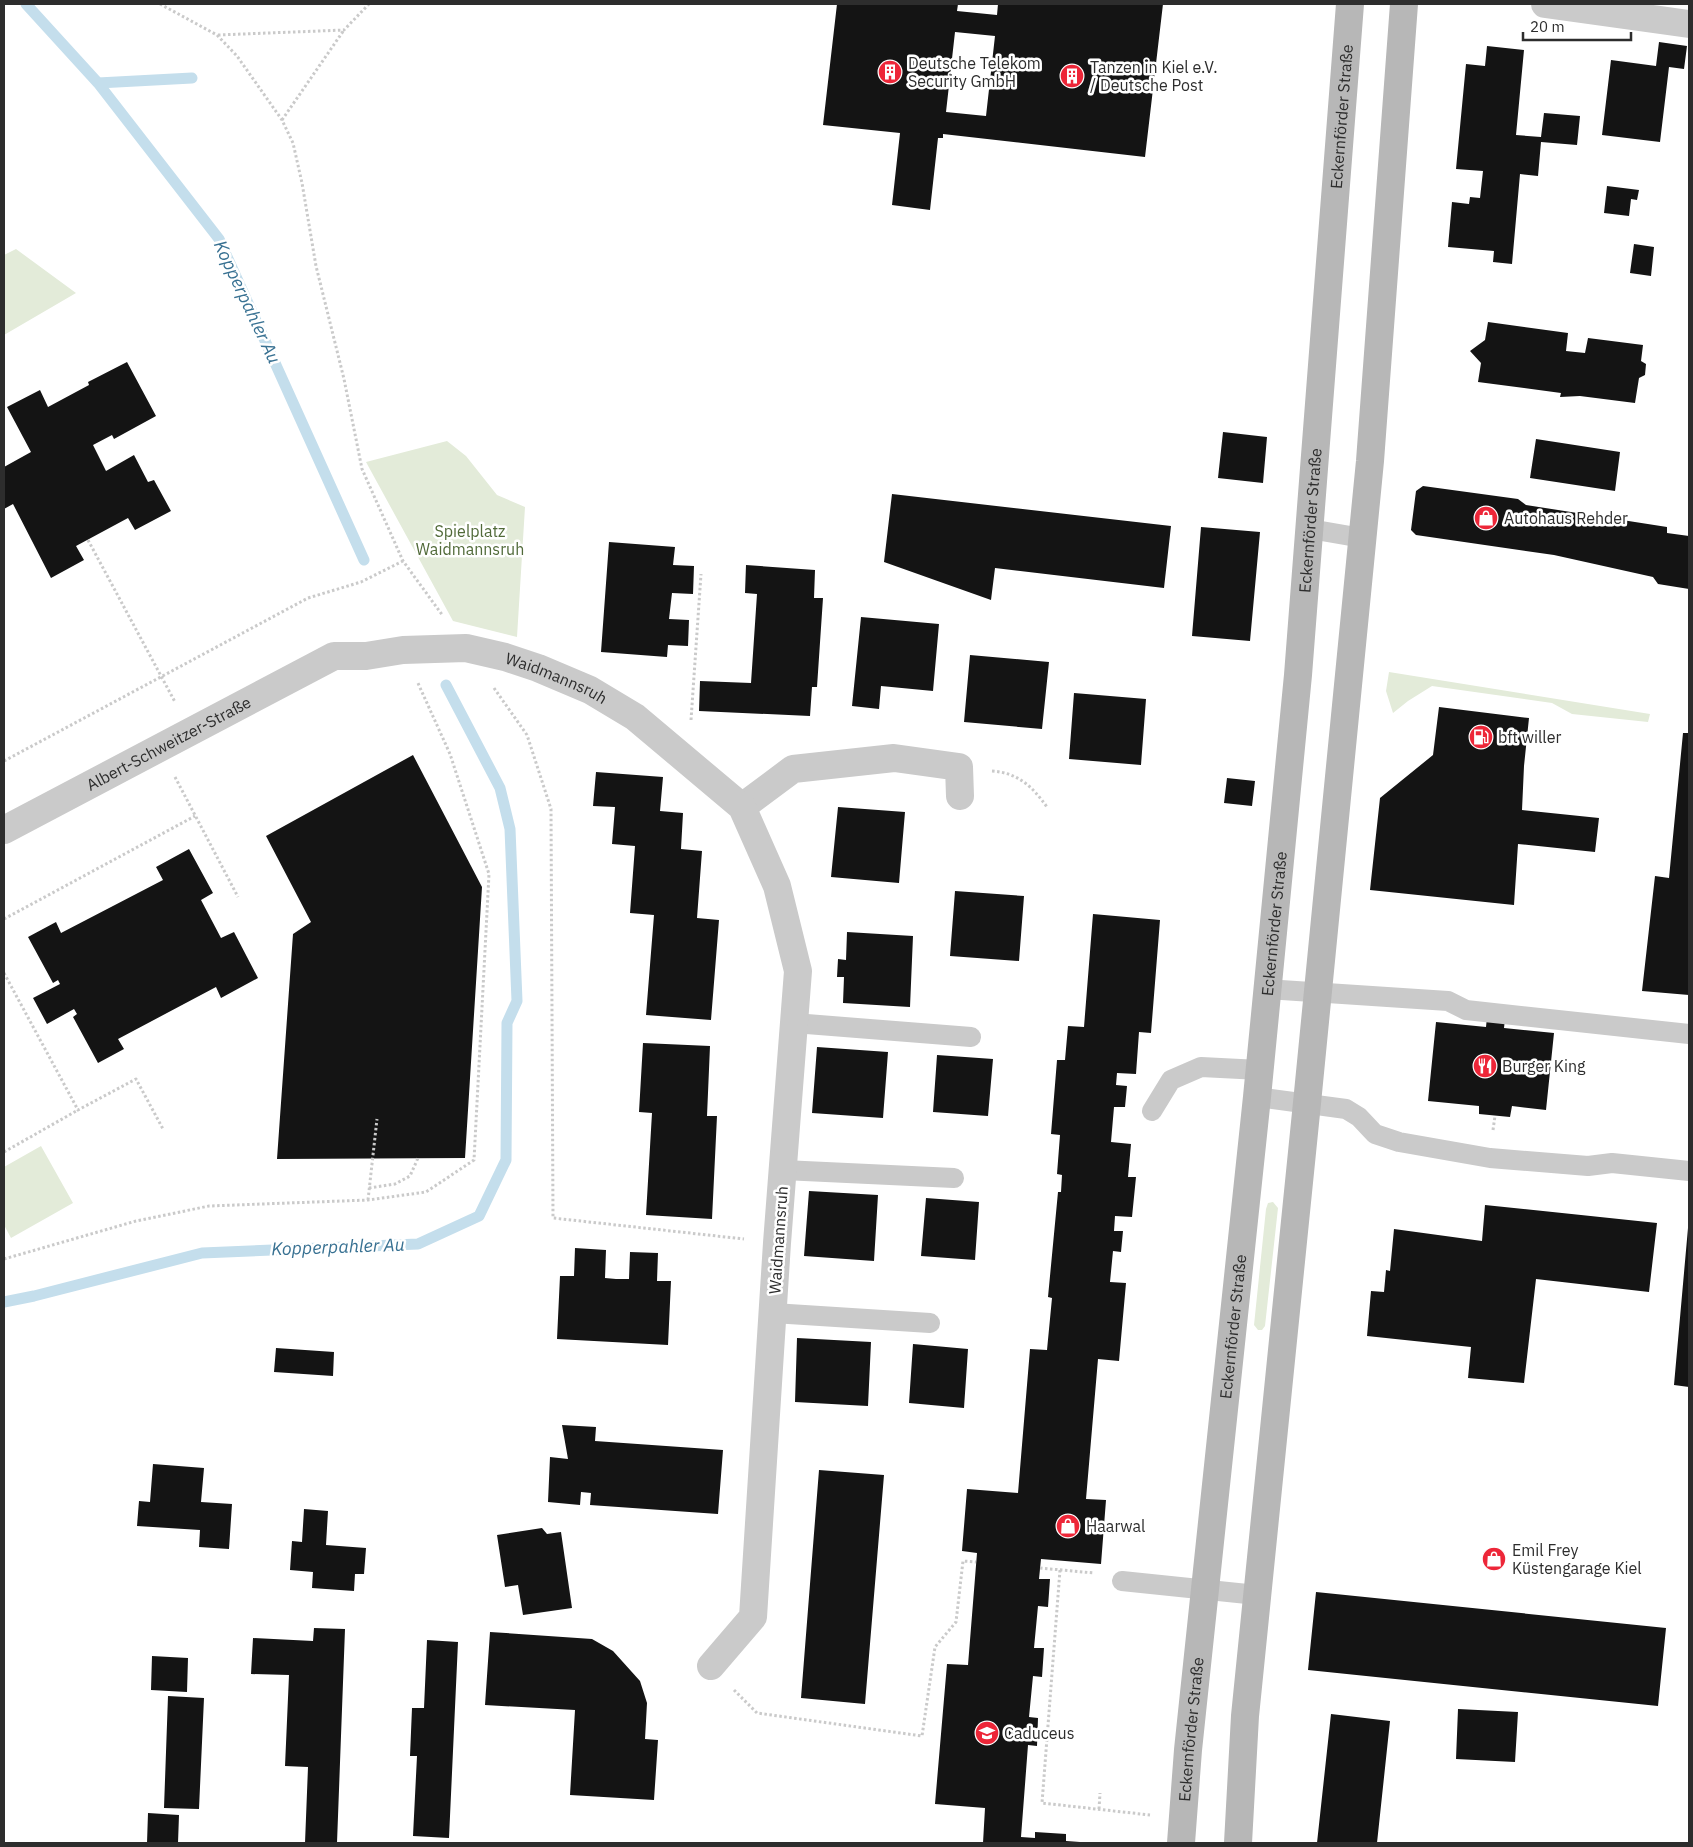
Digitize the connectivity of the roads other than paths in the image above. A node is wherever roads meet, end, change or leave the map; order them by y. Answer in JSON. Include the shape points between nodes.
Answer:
{"nodes":[{"id":1,"x":1350,"y":4,"type":"edge"},
{"id":2,"x":1404,"y":4,"type":"edge"},
{"id":3,"x":1545,"y":4,"type":"edge"},
{"id":4,"x":1689,"y":24,"type":"edge"},
{"id":5,"x":1310,"y":530,"type":"junction"},
{"id":6,"x":1362,"y":538,"type":"junction"},
{"id":7,"x":334,"y":656,"type":"joint"},
{"id":8,"x":960,"y":796,"type":"dead end"},
{"id":9,"x":742,"y":807,"type":"junction"},
{"id":10,"x":4,"y":830,"type":"edge"},
{"id":11,"x":1267,"y":990,"type":"junction"},
{"id":12,"x":1318,"y":993,"type":"junction"},
{"id":13,"x":794,"y":1023,"type":"junction"},
{"id":14,"x":1689,"y":1034,"type":"edge"},
{"id":15,"x":971,"y":1037,"type":"dead end"},
{"id":16,"x":1260,"y":1070,"type":"junction"},
{"id":17,"x":1257,"y":1097,"type":"junction"},
{"id":18,"x":1307,"y":1103,"type":"junction"},
{"id":19,"x":1152,"y":1111,"type":"dead end"},
{"id":20,"x":783,"y":1170,"type":"junction"},
{"id":21,"x":1689,"y":1171,"type":"edge"},
{"id":22,"x":954,"y":1178,"type":"dead end"},
{"id":23,"x":773,"y":1313,"type":"junction"},
{"id":24,"x":930,"y":1323,"type":"dead end"},
{"id":25,"x":1122,"y":1581,"type":"road end"},
{"id":26,"x":1205,"y":1591,"type":"junction"},
{"id":27,"x":1257,"y":1596,"type":"junction"},
{"id":28,"x":711,"y":1666,"type":"road end"},
{"id":29,"x":1182,"y":1831,"type":"edge"},
{"id":30,"x":1238,"y":1843,"type":"edge"}],
"edges":[{"from":1,"to":5,"type":"main road","name":"Eckernförder Straße"},
{"from":2,"to":6,"type":"main road"},
{"from":3,"to":4,"type":"street"},
{"from":5,"to":6,"type":"lane"},
{"from":5,"to":11,"type":"main road","name":"Eckernförder Straße"},
{"from":6,"to":12,"type":"main road"},
{"from":7,"to":9,"type":"street","name":"Waidmannsruh","via":[[466,648],[538,668],[598,695],[635,718]]},
{"from":7,"to":10,"type":"street","name":"Albert-Schweitzer-Straße"},
{"from":8,"to":9,"type":"street","via":[[958,767],[894,758],[793,769]]},
{"from":9,"to":13,"type":"street","name":"Waidmannsruh","via":[[777,886],[798,971]]},
{"from":11,"to":12,"type":"lane"},
{"from":11,"to":16,"type":"main road","name":"Eckernförder Straße"},
{"from":12,"to":14,"type":"lane","via":[[1448,1000],[1466,1010]]},
{"from":12,"to":18,"type":"main road"},
{"from":13,"to":15,"type":"lane"},
{"from":13,"to":20,"type":"street","name":"Waidmannsruh"},
{"from":16,"to":17,"type":"main road","name":"Eckernförder Straße"},
{"from":16,"to":19,"type":"lane","via":[[1201,1067],[1171,1080]]},
{"from":17,"to":18,"type":"lane"},
{"from":17,"to":26,"type":"main road","name":"Eckernförder Straße"},
{"from":18,"to":21,"type":"lane","via":[[1346,1108],[1375,1134],[1472,1155]]},
{"from":18,"to":27,"type":"main road"},
{"from":20,"to":22,"type":"lane"},
{"from":20,"to":23,"type":"street","name":"Waidmannsruh"},
{"from":23,"to":24,"type":"lane"},
{"from":23,"to":28,"type":"street","name":"Waidmannsruh","via":[[753,1617]]},
{"from":25,"to":26,"type":"lane"},
{"from":26,"to":27,"type":"lane"},
{"from":26,"to":29,"type":"main road","name":"Eckernförder Straße"},
{"from":27,"to":30,"type":"main road","via":[[1245,1716]]}]}
